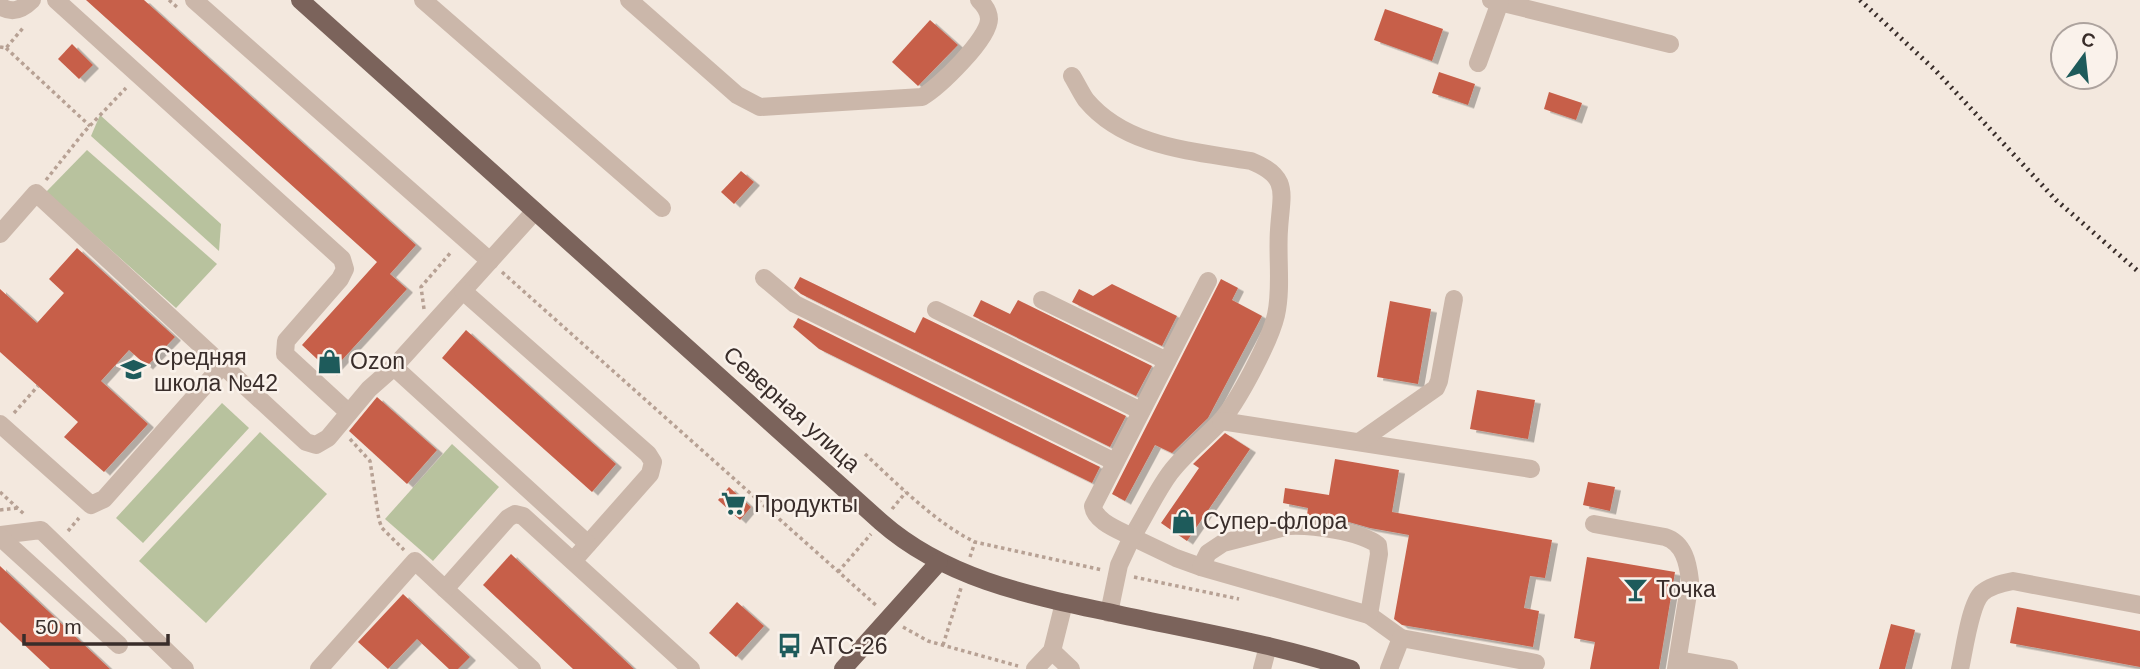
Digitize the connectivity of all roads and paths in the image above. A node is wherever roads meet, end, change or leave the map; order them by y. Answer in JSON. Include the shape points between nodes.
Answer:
{"nodes":[{"id":1,"x":32,"y":0,"type":"edge"},
{"id":2,"x":56,"y":0,"type":"edge"},
{"id":3,"x":169,"y":0,"type":"edge"},
{"id":4,"x":300,"y":0,"type":"edge"},
{"id":5,"x":423,"y":0,"type":"edge"},
{"id":6,"x":629,"y":0,"type":"edge"},
{"id":7,"x":979,"y":0,"type":"edge"},
{"id":8,"x":1496,"y":1,"type":"edge"},
{"id":9,"x":187,"y":4,"type":"edge"},
{"id":10,"x":0,"y":6,"type":"edge"},
{"id":11,"x":1670,"y":44,"type":"dead end"},
{"id":12,"x":6,"y":48,"type":"dead end"},
{"id":13,"x":1478,"y":63,"type":"dead end"},
{"id":14,"x":138,"y":76,"type":"junction"},
{"id":15,"x":1072,"y":76,"type":"dead end"},
{"id":16,"x":90,"y":126,"type":"junction"},
{"id":17,"x":36,"y":193,"type":"junction"},
{"id":18,"x":662,"y":208,"type":"dead end"},
{"id":19,"x":535,"y":211,"type":"junction"},
{"id":20,"x":0,"y":234,"type":"edge"},
{"id":21,"x":453,"y":250,"type":"dead end"},
{"id":22,"x":490,"y":261,"type":"junction"},
{"id":23,"x":764,"y":278,"type":"dead end"},
{"id":24,"x":1208,"y":281,"type":"dead end"},
{"id":25,"x":463,"y":291,"type":"junction"},
{"id":26,"x":1454,"y":299,"type":"dead end"},
{"id":27,"x":1042,"y":300,"type":"dead end"},
{"id":28,"x":936,"y":310,"type":"dead end"},
{"id":29,"x":426,"y":317,"type":"dead end"},
{"id":30,"x":1167,"y":361,"type":"junction"},
{"id":31,"x":222,"y":366,"type":"junction"},
{"id":32,"x":394,"y":367,"type":"junction"},
{"id":33,"x":38,"y":386,"type":"dead end"},
{"id":34,"x":22,"y":404,"type":"dead end"},
{"id":35,"x":1141,"y":411,"type":"junction"},
{"id":36,"x":348,"y":412,"type":"junction"},
{"id":37,"x":1221,"y":421,"type":"junction"},
{"id":38,"x":0,"y":424,"type":"edge"},
{"id":39,"x":336,"y":426,"type":"junction"},
{"id":40,"x":1359,"y":442,"type":"junction"},
{"id":41,"x":865,"y":454,"type":"dead end"},
{"id":42,"x":1115,"y":462,"type":"junction"},
{"id":43,"x":1531,"y":470,"type":"dead end"},
{"id":44,"x":0,"y":492,"type":"edge"},
{"id":45,"x":91,"y":505,"type":"junction"},
{"id":46,"x":18,"y":508,"type":"junction"},
{"id":47,"x":0,"y":510,"type":"edge"},
{"id":48,"x":1594,"y":524,"type":"dead end"},
{"id":49,"x":41,"y":530,"type":"junction"},
{"id":50,"x":0,"y":536,"type":"edge"},
{"id":51,"x":1132,"y":537,"type":"junction"},
{"id":52,"x":975,"y":542,"type":"junction"},
{"id":53,"x":58,"y":544,"type":"junction"},
{"id":54,"x":588,"y":544,"type":"junction"},
{"id":55,"x":415,"y":561,"type":"junction"},
{"id":56,"x":573,"y":561,"type":"junction"},
{"id":57,"x":939,"y":562,"type":"junction"},
{"id":58,"x":1201,"y":567,"type":"junction"},
{"id":59,"x":1117,"y":573,"type":"junction"},
{"id":60,"x":965,"y":574,"type":"junction"},
{"id":61,"x":445,"y":589,"type":"junction"},
{"id":62,"x":1252,"y":601,"type":"dead end"},
{"id":63,"x":1064,"y":603,"type":"junction"},
{"id":64,"x":2140,"y":605,"type":"edge"},
{"id":65,"x":1109,"y":613,"type":"junction"},
{"id":66,"x":1369,"y":615,"type":"junction"},
{"id":67,"x":890,"y":617,"type":"junction"},
{"id":68,"x":1401,"y":638,"type":"junction"},
{"id":69,"x":943,"y":645,"type":"junction"},
{"id":70,"x":119,"y":646,"type":"dead end"},
{"id":71,"x":1268,"y":646,"type":"junction"},
{"id":72,"x":1052,"y":651,"type":"junction"},
{"id":73,"x":1536,"y":663,"type":"dead end"},
{"id":74,"x":1677,"y":664,"type":"edge"},
{"id":75,"x":185,"y":669,"type":"edge"},
{"id":76,"x":319,"y":669,"type":"edge"},
{"id":77,"x":532,"y":669,"type":"edge"},
{"id":78,"x":691,"y":669,"type":"edge"},
{"id":79,"x":843,"y":669,"type":"edge"},
{"id":80,"x":1032,"y":669,"type":"edge"},
{"id":81,"x":1071,"y":669,"type":"edge"},
{"id":82,"x":1262,"y":669,"type":"edge"},
{"id":83,"x":1351,"y":669,"type":"edge"},
{"id":84,"x":1389,"y":669,"type":"edge"},
{"id":85,"x":1729,"y":669,"type":"edge"},
{"id":86,"x":1960,"y":669,"type":"edge"}],
"edges":[{"from":1,"to":10,"type":"street","via":[[18,10]]},
{"from":2,"to":14,"type":"street"},
{"from":3,"to":9,"type":"path"},
{"from":4,"to":19,"type":"main road","name":"Северная улица"},
{"from":5,"to":18,"type":"street"},
{"from":6,"to":7,"type":"street","via":[[737,94],[760,107],[922,97],[935,89],[985,33],[989,18]]},
{"from":8,"to":11,"type":"street"},
{"from":8,"to":13,"type":"street"},
{"from":9,"to":22,"type":"street"},
{"from":12,"to":16,"type":"path"},
{"from":14,"to":16,"type":"path"},
{"from":14,"to":36,"type":"street","via":[[342,259],[345,269],[340,279],[286,341],[285,354]]},
{"from":15,"to":37,"type":"street","via":[[1100,113],[1139,138],[1251,161],[1276,175],[1282,187],[1276,314],[1255,365]]},
{"from":16,"to":17,"type":"path"},
{"from":17,"to":20,"type":"street"},
{"from":17,"to":31,"type":"street"},
{"from":19,"to":22,"type":"street"},
{"from":19,"to":57,"type":"main road","name":"Северная улица","via":[[887,528]]},
{"from":21,"to":29,"type":"path","via":[[421,287]]},
{"from":22,"to":25,"type":"street"},
{"from":22,"to":67,"type":"path"},
{"from":23,"to":42,"type":"street","via":[[794,304]]},
{"from":24,"to":30,"type":"street"},
{"from":25,"to":32,"type":"street"},
{"from":25,"to":54,"type":"street","via":[[653,462],[650,474]]},
{"from":26,"to":40,"type":"street","via":[[1436,388]]},
{"from":27,"to":30,"type":"street"},
{"from":28,"to":35,"type":"street"},
{"from":30,"to":35,"type":"street"},
{"from":31,"to":39,"type":"street","via":[[306,442],[316,444],[328,438]]},
{"from":31,"to":45,"type":"street","via":[[104,499]]},
{"from":32,"to":36,"type":"street"},
{"from":32,"to":54,"type":"street"},
{"from":33,"to":34,"type":"path"},
{"from":35,"to":42,"type":"street"},
{"from":36,"to":39,"type":"street"},
{"from":37,"to":40,"type":"street"},
{"from":37,"to":51,"type":"street","via":[[1170,474]]},
{"from":38,"to":45,"type":"street"},
{"from":39,"to":55,"type":"path","via":[[370,461],[382,528]]},
{"from":40,"to":43,"type":"street"},
{"from":41,"to":52,"type":"path","via":[[906,492]]},
{"from":42,"to":51,"type":"street","via":[[1095,499],[1094,512]]},
{"from":44,"to":46,"type":"path"},
{"from":45,"to":53,"type":"path"},
{"from":46,"to":47,"type":"path"},
{"from":46,"to":49,"type":"path"},
{"from":48,"to":74,"type":"street","via":[[1665,537],[1680,545],[1690,581]]},
{"from":49,"to":50,"type":"street"},
{"from":49,"to":53,"type":"street"},
{"from":50,"to":70,"type":"street"},
{"from":51,"to":58,"type":"street"},
{"from":51,"to":59,"type":"street"},
{"from":52,"to":59,"type":"path"},
{"from":52,"to":60,"type":"path"},
{"from":53,"to":75,"type":"street"},
{"from":54,"to":56,"type":"street"},
{"from":55,"to":61,"type":"street"},
{"from":55,"to":76,"type":"street"},
{"from":56,"to":61,"type":"street","via":[[515,514]]},
{"from":56,"to":78,"type":"street"},
{"from":57,"to":60,"type":"main road","name":"Северная улица"},
{"from":57,"to":67,"type":"main road"},
{"from":58,"to":66,"type":"street"},
{"from":58,"to":66,"type":"street","via":[[1208,553],[1223,543],[1289,526],[1362,536],[1378,545],[1379,554]]},
{"from":59,"to":62,"type":"path"},
{"from":59,"to":65,"type":"street"},
{"from":60,"to":63,"type":"main road","name":"Северная улица"},
{"from":60,"to":69,"type":"path"},
{"from":61,"to":77,"type":"street"},
{"from":63,"to":65,"type":"main road","name":"Северная улица"},
{"from":63,"to":72,"type":"street"},
{"from":64,"to":86,"type":"street","via":[[2013,581],[2001,583],[1980,594],[1975,604]]},
{"from":65,"to":71,"type":"main road","name":"Северная улица"},
{"from":66,"to":68,"type":"street"},
{"from":67,"to":69,"type":"path","via":[[912,633]]},
{"from":67,"to":79,"type":"main road"},
{"from":68,"to":73,"type":"street"},
{"from":68,"to":84,"type":"street"},
{"from":69,"to":80,"type":"path"},
{"from":71,"to":82,"type":"street"},
{"from":71,"to":83,"type":"main road","name":"Северная улица"},
{"from":72,"to":80,"type":"street"},
{"from":72,"to":81,"type":"street"},
{"from":74,"to":85,"type":"street"}]}
